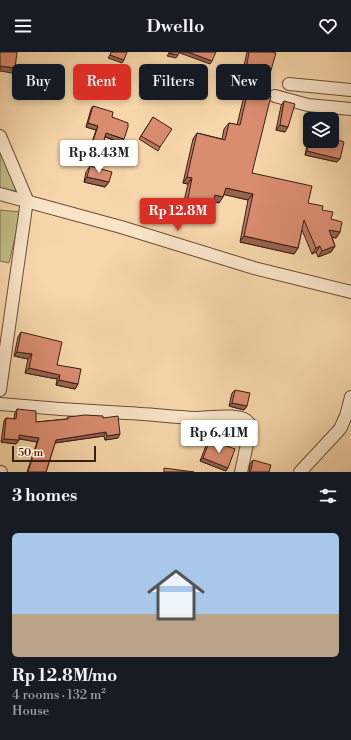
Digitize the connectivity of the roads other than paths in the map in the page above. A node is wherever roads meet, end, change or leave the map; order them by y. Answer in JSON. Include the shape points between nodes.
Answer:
{"nodes":[{"id":1,"x":288,"y":84,"type":"dead end"},
{"id":2,"x":351,"y":90,"type":"edge"},
{"id":3,"x":275,"y":96,"type":"dead end"},
{"id":4,"x":351,"y":109,"type":"edge"},
{"id":5,"x":0,"y":136,"type":"edge"},
{"id":6,"x":0,"y":194,"type":"edge"},
{"id":7,"x":27,"y":200,"type":"junction"},
{"id":8,"x":351,"y":292,"type":"edge"},
{"id":9,"x":0,"y":387,"type":"edge"},
{"id":10,"x":351,"y":397,"type":"edge"},
{"id":11,"x":0,"y":404,"type":"edge"},
{"id":12,"x":241,"y":472,"type":"edge"},
{"id":13,"x":300,"y":472,"type":"edge"}],
"edges":[{"from":1,"to":2,"type":"street"},
{"from":3,"to":4,"type":"street","via":[[308,105]]},
{"from":5,"to":7,"type":"street"},
{"from":6,"to":7,"type":"street"},
{"from":7,"to":8,"type":"street","via":[[254,268]]},
{"from":7,"to":9,"type":"street"},
{"from":10,"to":13,"type":"street","via":[[340,429]]},
{"from":11,"to":12,"type":"street","via":[[197,418],[244,418],[250,426]]}]}
